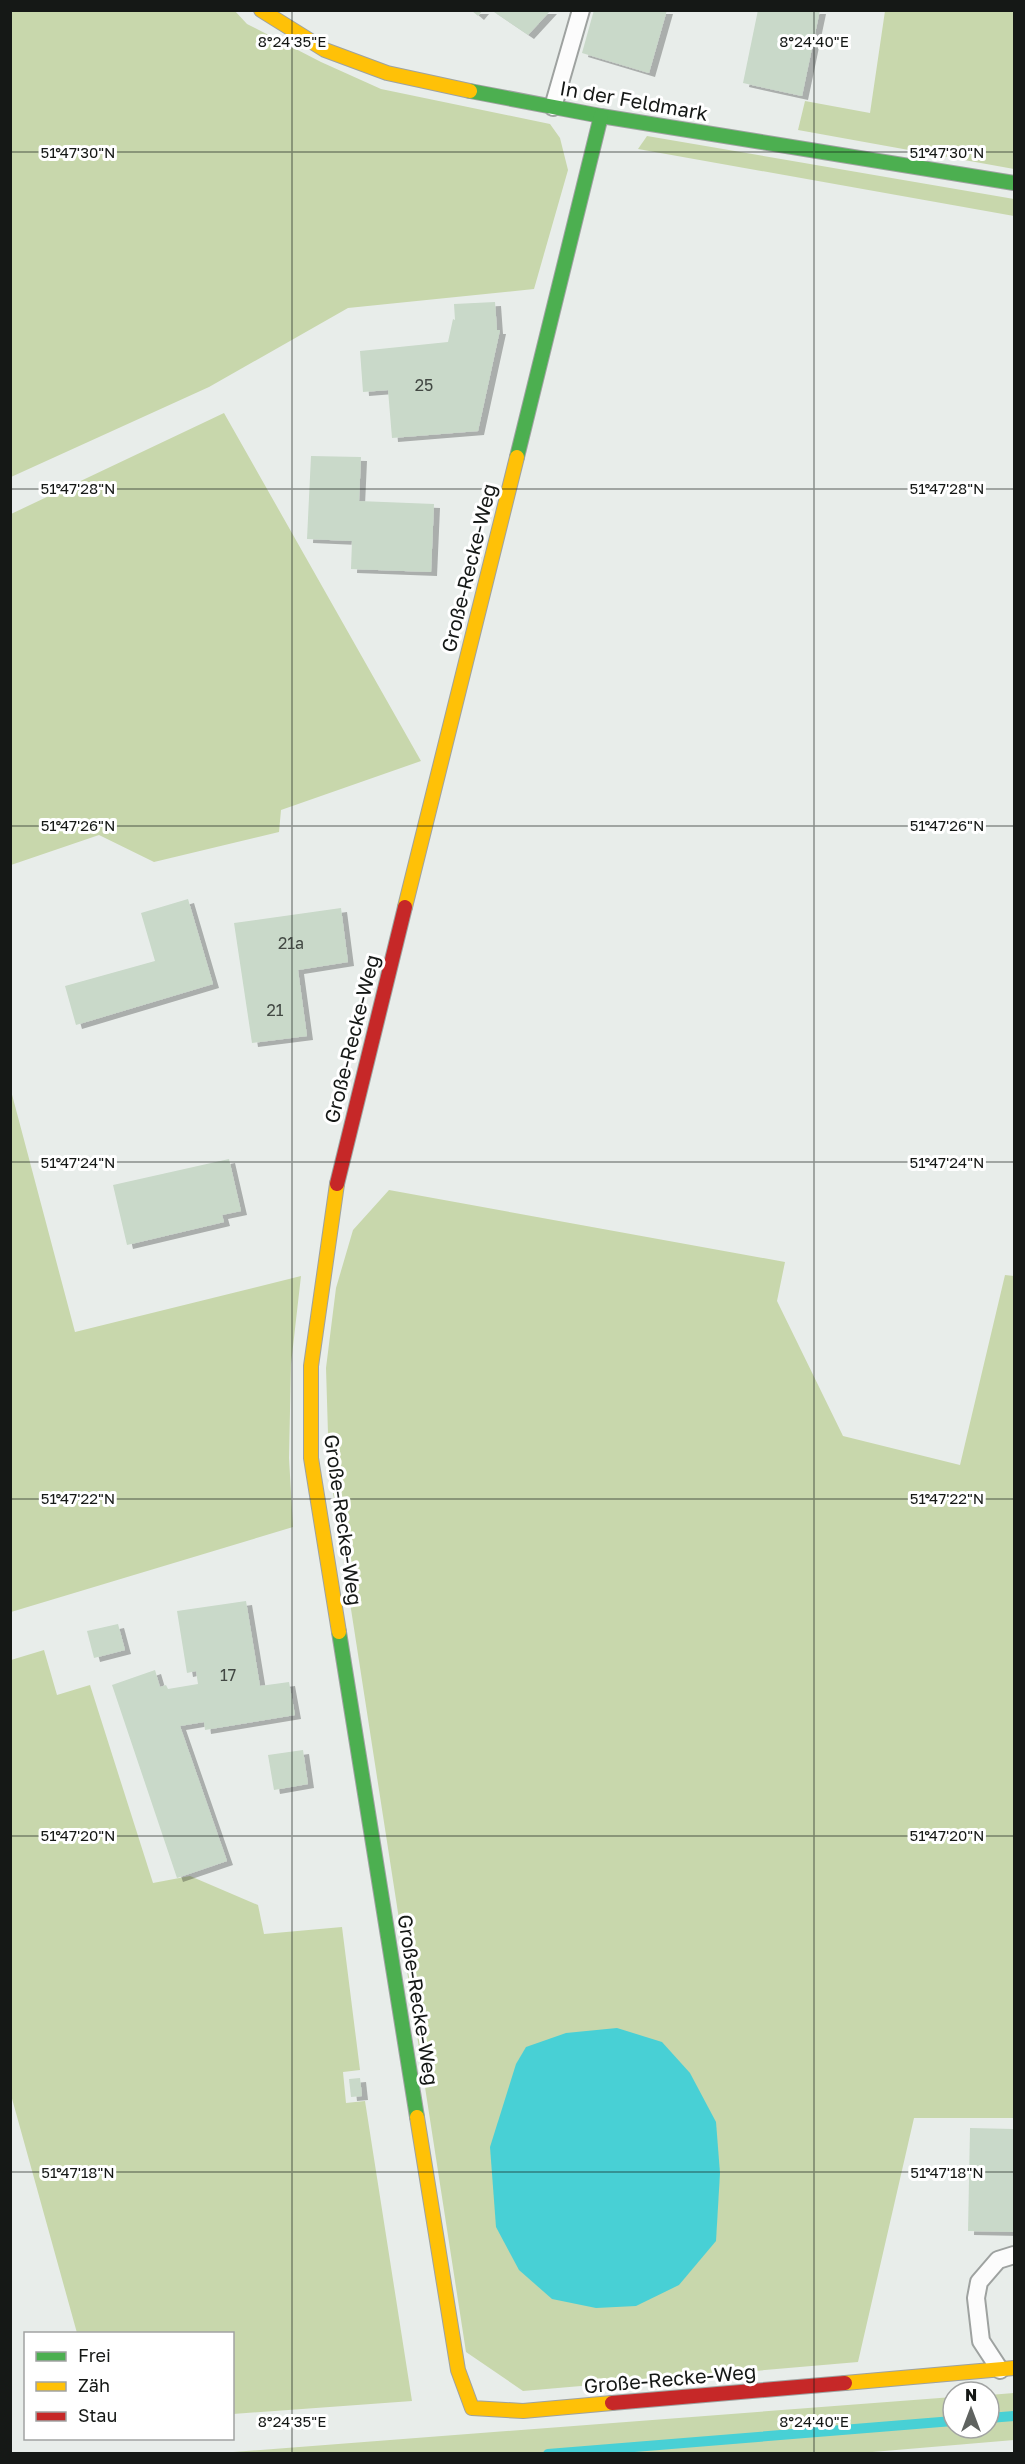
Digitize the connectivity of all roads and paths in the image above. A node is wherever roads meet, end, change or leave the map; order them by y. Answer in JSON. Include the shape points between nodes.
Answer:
{"nodes":[{"id":1,"x":261,"y":10,"type":"edge"},
{"id":2,"x":581,"y":10,"type":"edge"},
{"id":3,"x":553,"y":107,"type":"junction"},
{"id":4,"x":601,"y":116,"type":"junction"},
{"id":5,"x":1014,"y":183,"type":"edge"},
{"id":6,"x":1014,"y":2255,"type":"edge"},
{"id":7,"x":1007,"y":2369,"type":"edge"}],
"edges":[{"from":1,"to":3,"type":"street","name":"In der Feldmark","via":[[325,50],[387,73]]},
{"from":2,"to":3,"type":"lane"},
{"from":3,"to":4,"type":"street","name":"In der Feldmark"},
{"from":4,"to":5,"type":"street","name":"In der Feldmark"},
{"from":4,"to":7,"type":"street","name":"Große-Recke-Weg","via":[[338,1178],[311,1366],[311,1458],[458,2370],[472,2408],[524,2411]]},
{"from":6,"to":7,"type":"lane","via":[[998,2260],[979,2282],[976,2298],[981,2341]]}]}
